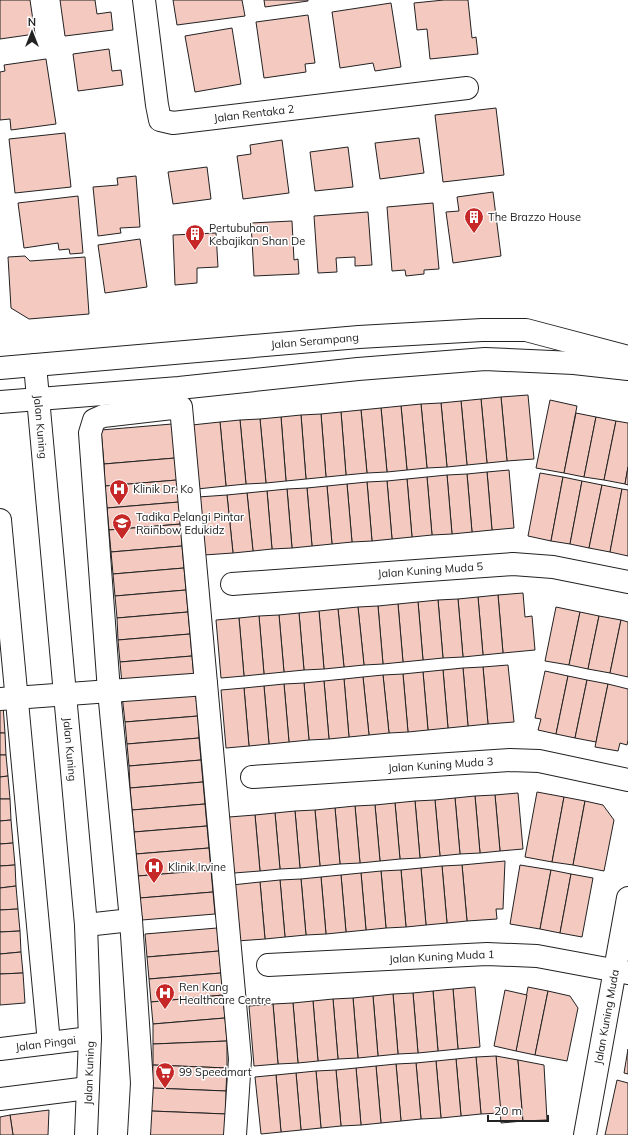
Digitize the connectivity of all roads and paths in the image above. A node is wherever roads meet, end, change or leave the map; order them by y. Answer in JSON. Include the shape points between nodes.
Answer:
{"nodes":[{"id":1,"x":144,"y":0,"type":"edge"},
{"id":2,"x":467,"y":88,"type":"dead end"},
{"id":3,"x":628,"y":357,"type":"edge"},
{"id":4,"x":36,"y":365,"type":"junction"},
{"id":5,"x":0,"y":368,"type":"edge"},
{"id":6,"x":628,"y":369,"type":"edge"},
{"id":7,"x":39,"y":399,"type":"junction"},
{"id":8,"x":0,"y":402,"type":"edge"},
{"id":9,"x":0,"y":520,"type":"edge"},
{"id":10,"x":628,"y":582,"type":"edge"},
{"id":11,"x":232,"y":584,"type":"dead end"},
{"id":12,"x":206,"y":684,"type":"junction"},
{"id":13,"x":109,"y":691,"type":"junction"},
{"id":14,"x":66,"y":694,"type":"junction"},
{"id":15,"x":8,"y":699,"type":"edge"},
{"id":16,"x":252,"y":777,"type":"dead end"},
{"id":17,"x":628,"y":780,"type":"edge"},
{"id":18,"x":628,"y":898,"type":"edge"},
{"id":19,"x":131,"y":920,"type":"junction"},
{"id":20,"x":86,"y":925,"type":"junction"},
{"id":21,"x":268,"y":966,"type":"dead end"},
{"id":22,"x":621,"y":972,"type":"edge"},
{"id":23,"x":90,"y":1038,"type":"junction"},
{"id":24,"x":49,"y":1043,"type":"junction"},
{"id":25,"x":0,"y":1049,"type":"edge"},
{"id":26,"x":88,"y":1088,"type":"junction"},
{"id":27,"x":0,"y":1099,"type":"edge"},
{"id":28,"x":86,"y":1135,"type":"edge"},
{"id":29,"x":139,"y":1135,"type":"edge"},
{"id":30,"x":235,"y":1135,"type":"edge"},
{"id":31,"x":585,"y":1135,"type":"edge"}],
"edges":[{"from":1,"to":2,"type":"street","name":"Jalan Rentaka 2","via":[[160,120],[173,123]]},
{"from":3,"to":4,"type":"street","name":"Jalan Serampang","via":[[526,330],[482,330],[359,337]]},
{"from":4,"to":5,"type":"street","name":"Jalan Serampang"},
{"from":4,"to":7,"type":"street","name":"Jalan Kuning"},
{"from":6,"to":7,"type":"street","via":[[574,362],[485,359]]},
{"from":7,"to":8,"type":"street"},
{"from":7,"to":14,"type":"street","name":"Jalan Kuning"},
{"from":9,"to":15,"type":"street"},
{"from":10,"to":11,"type":"street","name":"Jalan Kuning Muda 5","via":[[553,567],[513,564]]},
{"from":12,"to":13,"type":"street"},
{"from":12,"to":13,"type":"street","via":[[181,407],[103,416],[94,420],[90,433]]},
{"from":12,"to":30,"type":"street","via":[[240,1059]]},
{"from":13,"to":14,"type":"street"},
{"from":13,"to":19,"type":"street"},
{"from":14,"to":15,"type":"street"},
{"from":14,"to":20,"type":"street","name":"Jalan Kuning"},
{"from":15,"to":24,"type":"street"},
{"from":16,"to":17,"type":"street","name":"Jalan Kuning Muda 3","via":[[539,760]]},
{"from":18,"to":22,"type":"street","name":"Jalan Kuning Muda"},
{"from":19,"to":20,"type":"street"},
{"from":19,"to":29,"type":"street","via":[[142,1083]]},
{"from":20,"to":23,"type":"street","name":"Jalan Kuning"},
{"from":21,"to":22,"type":"street","name":"Jalan Kuning Muda 1","via":[[487,954],[537,956]]},
{"from":22,"to":31,"type":"street","name":"Jalan Kuning Muda"},
{"from":23,"to":24,"type":"street","name":"Jalan Pingai"},
{"from":23,"to":26,"type":"street","name":"Jalan Kuning"},
{"from":24,"to":25,"type":"street","name":"Jalan Pingai"},
{"from":26,"to":27,"type":"street"},
{"from":26,"to":28,"type":"street","name":"Jalan Kuning"}]}
